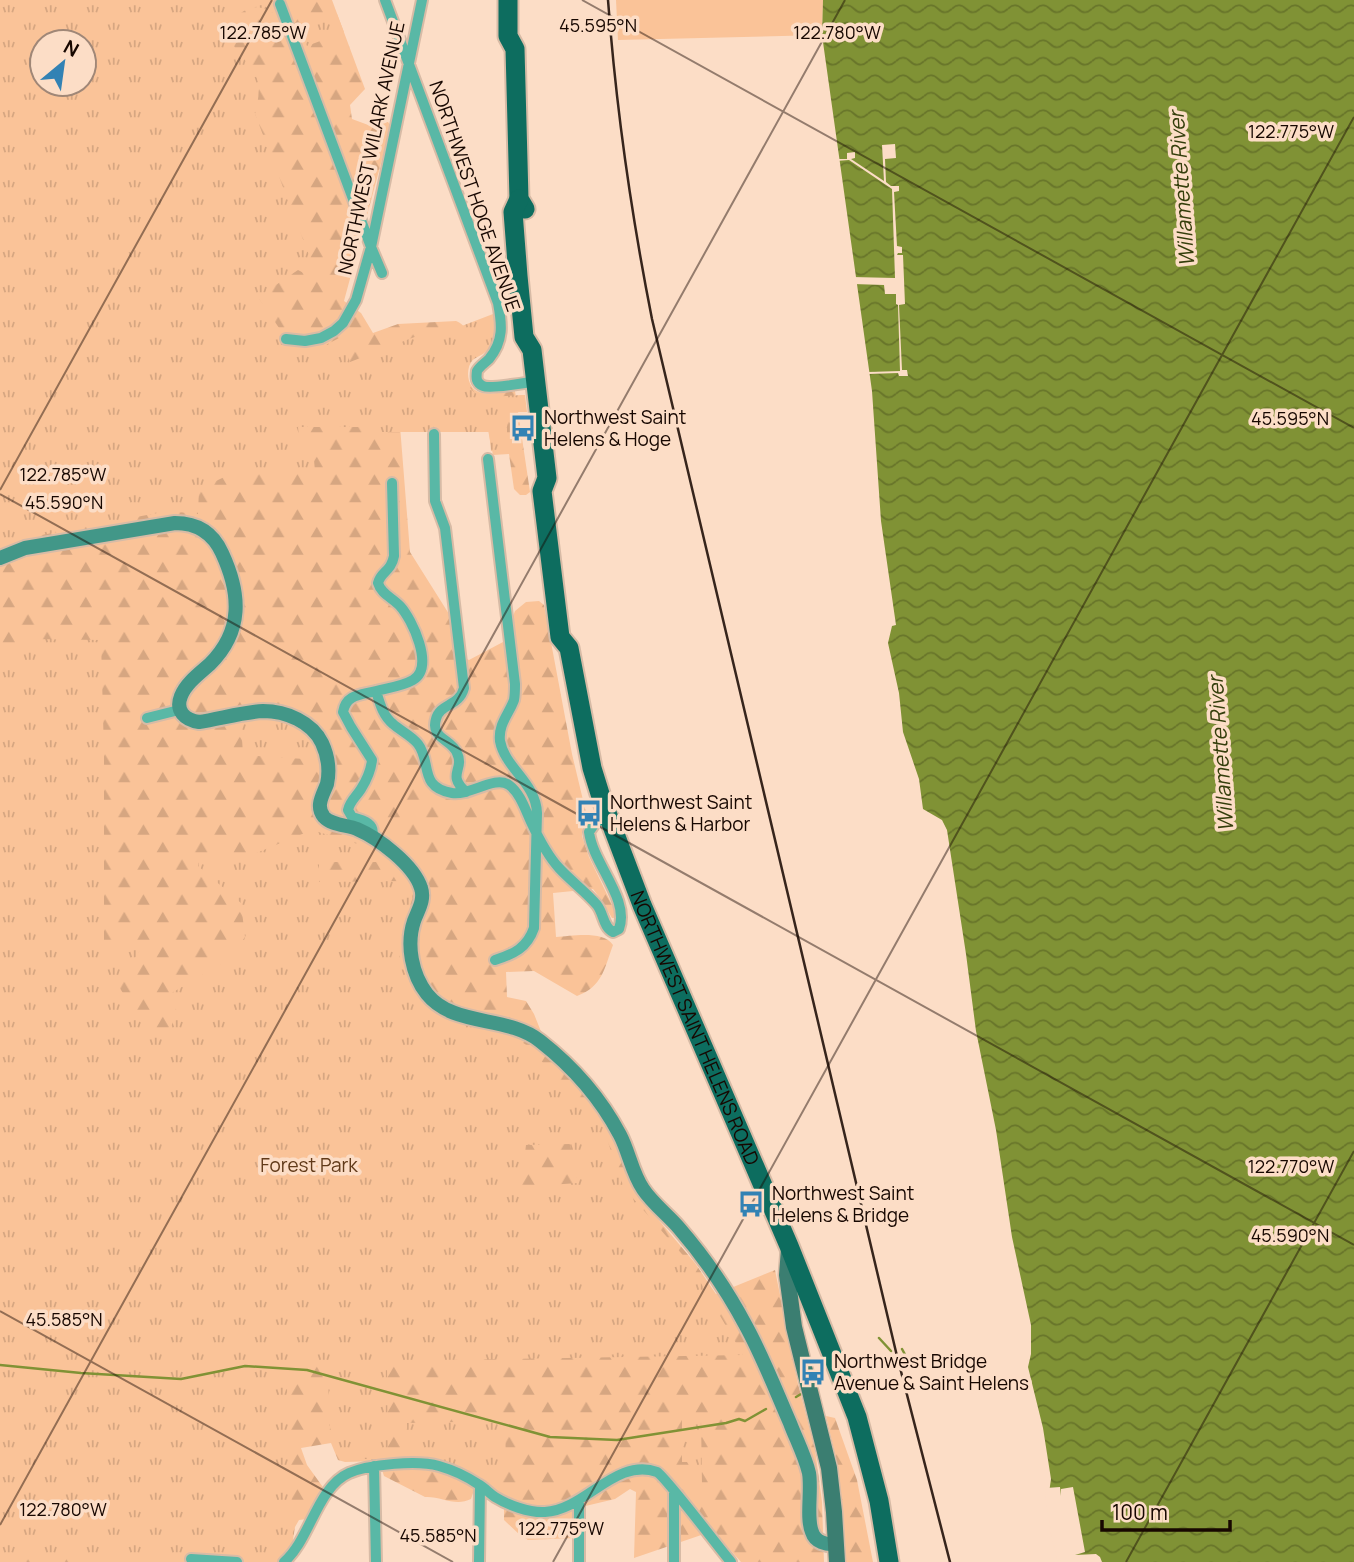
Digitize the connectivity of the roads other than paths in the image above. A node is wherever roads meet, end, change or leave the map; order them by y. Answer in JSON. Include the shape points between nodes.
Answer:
{"nodes":[{"id":1,"x":385,"y":0,"type":"edge"},
{"id":2,"x":422,"y":0,"type":"edge"},
{"id":3,"x":508,"y":0,"type":"edge"},
{"id":4,"x":522,"y":0,"type":"edge"},
{"id":5,"x":280,"y":4,"type":"dead end"},
{"id":6,"x":515,"y":48,"type":"junction"},
{"id":7,"x":408,"y":60,"type":"junction"},
{"id":8,"x":371,"y":247,"type":"junction"},
{"id":9,"x":382,"y":273,"type":"dead end"},
{"id":10,"x":286,"y":339,"type":"dead end"},
{"id":11,"x":536,"y":382,"type":"junction"},
{"id":12,"x":434,"y":434,"type":"dead end"},
{"id":13,"x":488,"y":459,"type":"dead end"},
{"id":14,"x":392,"y":483,"type":"dead end"},
{"id":15,"x":0,"y":558,"type":"edge"},
{"id":16,"x":376,"y":691,"type":"junction"},
{"id":17,"x":179,"y":710,"type":"junction"},
{"id":18,"x":147,"y":718,"type":"dead end"},
{"id":19,"x":466,"y":792,"type":"junction"},
{"id":20,"x":608,"y":816,"type":"junction"},
{"id":21,"x":537,"y":834,"type":"junction"},
{"id":22,"x":372,"y":837,"type":"junction"},
{"id":23,"x":495,"y":960,"type":"dead end"},
{"id":24,"x":789,"y":1246,"type":"junction"},
{"id":25,"x":824,"y":1333,"type":"junction"},
{"id":26,"x":802,"y":1359,"type":"junction"},
{"id":27,"x":374,"y":1466,"type":"junction"},
{"id":28,"x":480,"y":1485,"type":"junction"},
{"id":29,"x":674,"y":1490,"type":"junction"},
{"id":30,"x":579,"y":1500,"type":"junction"},
{"id":31,"x":836,"y":1544,"type":"junction"},
{"id":32,"x":191,"y":1559,"type":"dead end"},
{"id":33,"x":237,"y":1562,"type":"edge"},
{"id":34,"x":286,"y":1562,"type":"edge"},
{"id":35,"x":376,"y":1562,"type":"edge"},
{"id":36,"x":480,"y":1562,"type":"edge"},
{"id":37,"x":579,"y":1562,"type":"edge"},
{"id":38,"x":674,"y":1562,"type":"edge"},
{"id":39,"x":731,"y":1562,"type":"edge"},
{"id":40,"x":837,"y":1562,"type":"edge"},
{"id":41,"x":889,"y":1562,"type":"edge"}],
"edges":[{"from":1,"to":7,"type":"street","name":"NORTHWEST HOGE AVENUE"},
{"from":2,"to":7,"type":"street","name":"NORTHWEST WILARK AVENUE"},
{"from":3,"to":6,"type":"highway","name":"NORTHWEST SAINT HELENS ROAD","via":[[508,36]]},
{"from":4,"to":6,"type":"highway","name":"NORTHWEST SAINT HELENS ROAD","via":[[522,36]]},
{"from":5,"to":8,"type":"street"},
{"from":6,"to":11,"type":"highway","name":"NORTHWEST SAINT HELENS ROAD","via":[[519,199],[513,212],[524,337],[532,349]]},
{"from":7,"to":8,"type":"street","name":"NORTHWEST WILARK AVENUE"},
{"from":7,"to":11,"type":"street","name":"NORTHWEST HOGE AVENUE","via":[[498,303],[502,322],[499,344],[476,378],[488,387]]},
{"from":8,"to":9,"type":"street"},
{"from":8,"to":10,"type":"street","name":"NORTHWEST WILARK AVENUE","via":[[356,300],[343,323],[321,338]]},
{"from":11,"to":20,"type":"highway","name":"NORTHWEST SAINT HELENS ROAD","via":[[547,478],[542,491],[560,637],[569,649],[592,768]]},
{"from":12,"to":19,"type":"street","via":[[435,501],[445,528],[464,684],[461,697],[442,709],[435,725],[442,740],[457,752],[456,781]]},
{"from":13,"to":21,"type":"street","via":[[515,684],[500,741],[534,796]]},
{"from":14,"to":16,"type":"street","via":[[394,556],[378,583],[416,630],[420,674]]},
{"from":15,"to":17,"type":"main road","via":[[25,548],[176,523],[205,531],[220,549],[233,582],[236,620],[221,652],[184,690]]},
{"from":16,"to":19,"type":"street","via":[[386,717],[421,747],[426,773],[435,786],[451,793]]},
{"from":16,"to":22,"type":"street","via":[[350,699],[343,712],[372,760],[348,813],[371,826]]},
{"from":17,"to":18,"type":"street"},
{"from":17,"to":22,"type":"main road","via":[[187,719],[199,722],[263,711],[300,720],[317,735],[327,756],[322,815]]},
{"from":19,"to":21,"type":"street","via":[[505,783],[516,793]]},
{"from":20,"to":21,"type":"street","via":[[591,827],[589,835],[622,912],[616,932],[608,930],[600,908],[556,865]]},
{"from":20,"to":24,"type":"highway","name":"NORTHWEST SAINT HELENS ROAD"},
{"from":21,"to":23,"type":"street","via":[[534,928],[519,950]]},
{"from":22,"to":31,"type":"main road","via":[[411,868],[422,889],[411,933],[411,954],[429,997],[453,1013],[520,1029],[576,1074],[621,1137],[642,1188],[700,1254],[727,1294],[759,1352],[805,1460],[813,1536],[828,1545]]},
{"from":24,"to":25,"type":"highway","name":"NORTHWEST SAINT HELENS ROAD"},
{"from":24,"to":26,"type":"main road","via":[[787,1275]]},
{"from":25,"to":26,"type":"main road","via":[[809,1343]]},
{"from":25,"to":41,"type":"highway","name":"NORTHWEST SAINT HELENS ROAD","via":[[857,1418]]},
{"from":26,"to":31,"type":"main road","via":[[829,1468]]},
{"from":27,"to":28,"type":"street","via":[[437,1465]]},
{"from":27,"to":34,"type":"street","via":[[337,1481]]},
{"from":27,"to":35,"type":"street"},
{"from":28,"to":30,"type":"street","via":[[508,1503],[544,1513]]},
{"from":28,"to":36,"type":"street"},
{"from":29,"to":30,"type":"street","via":[[660,1473],[641,1468],[621,1474]]},
{"from":29,"to":38,"type":"street"},
{"from":29,"to":39,"type":"street"},
{"from":30,"to":37,"type":"street"},
{"from":31,"to":40,"type":"main road"},
{"from":32,"to":33,"type":"street"}]}
